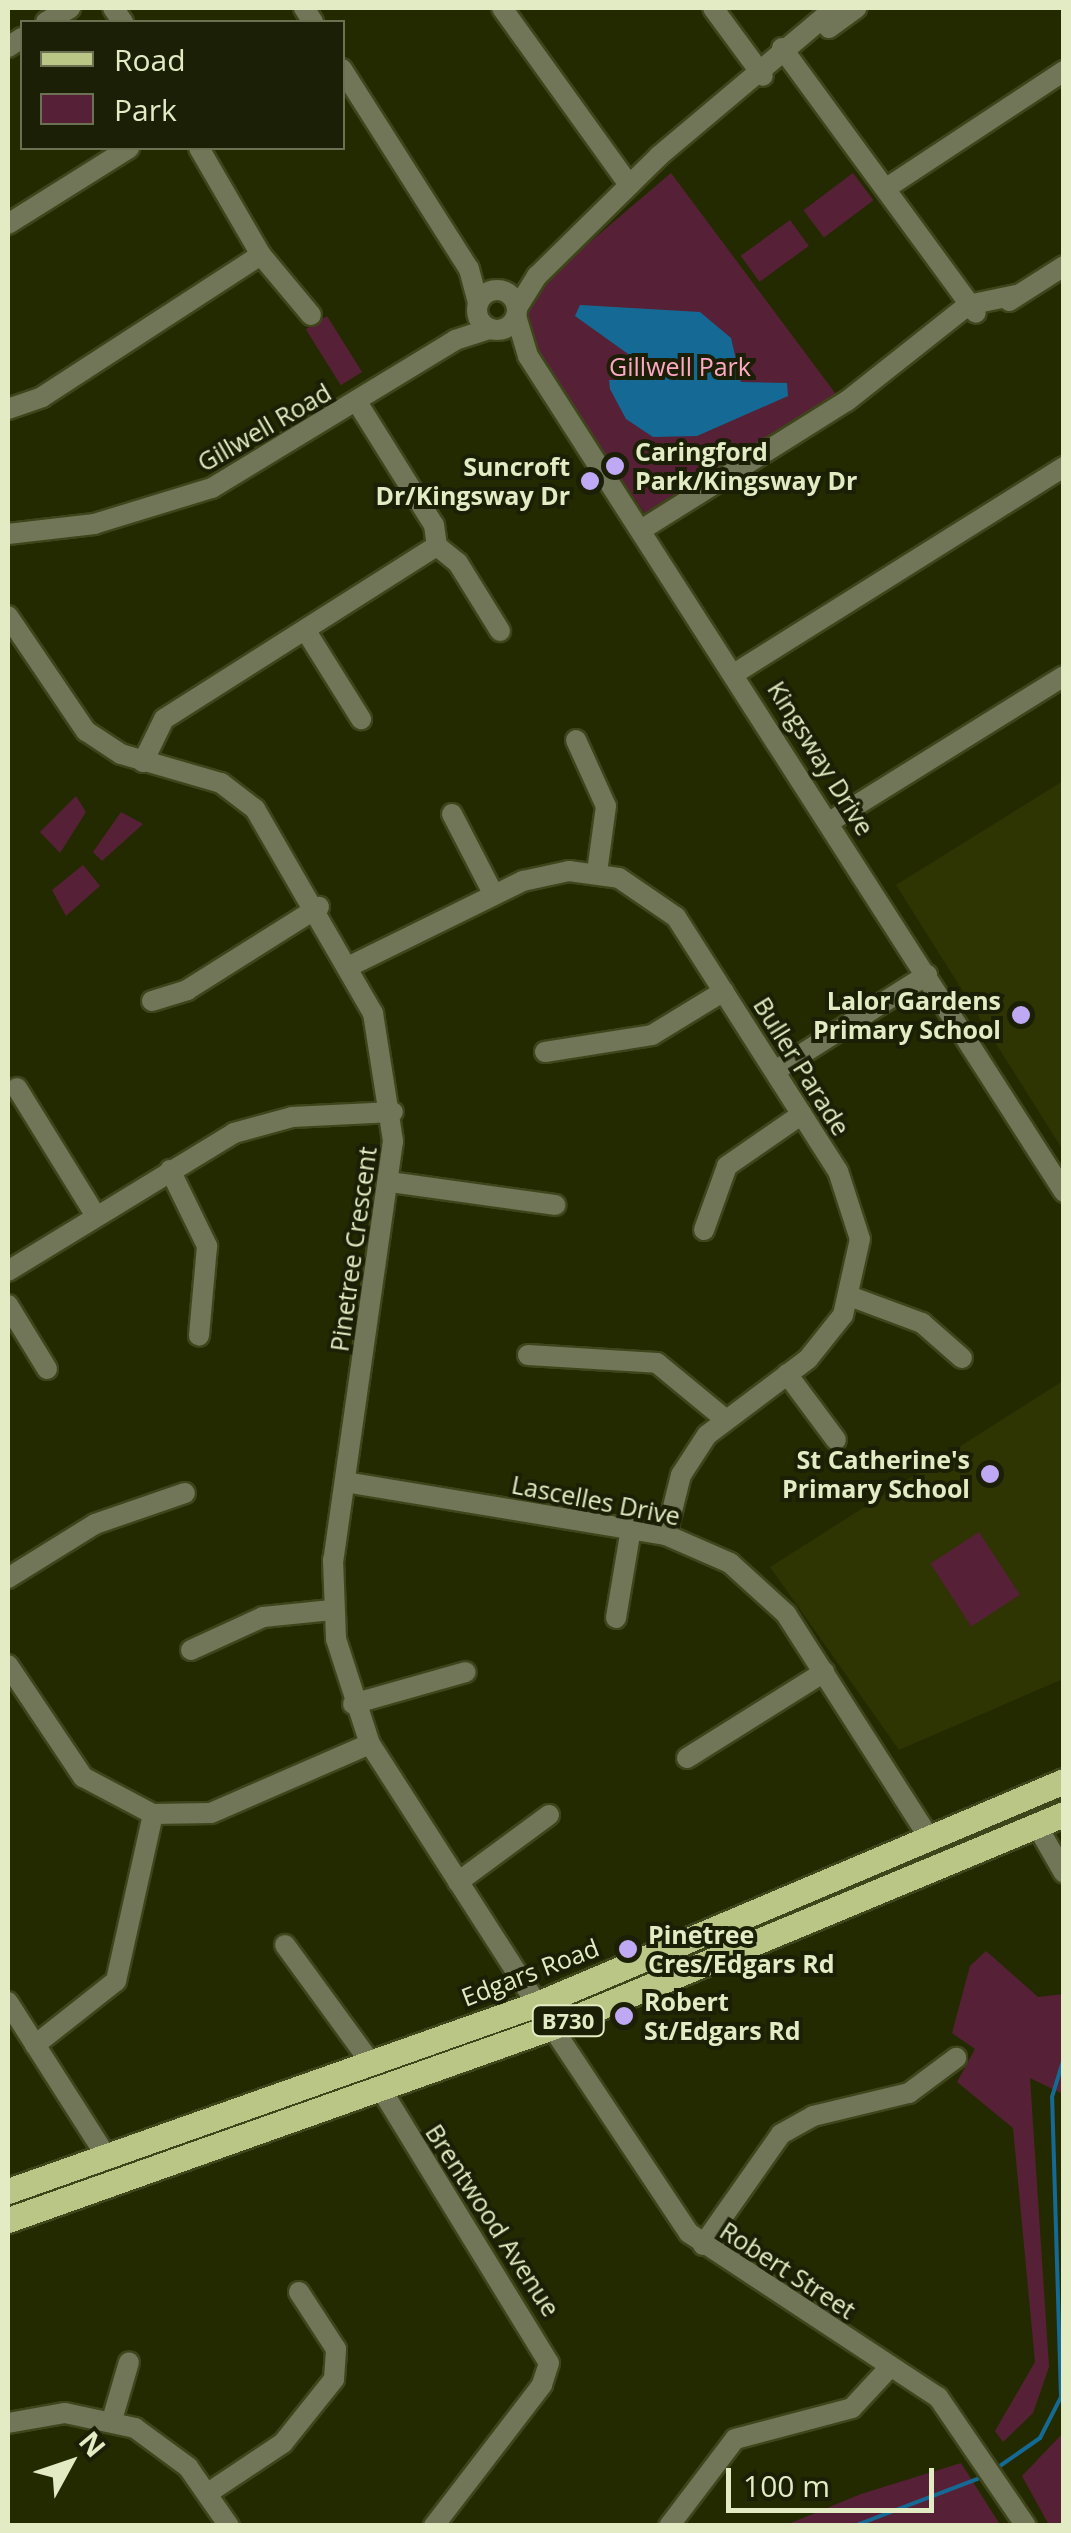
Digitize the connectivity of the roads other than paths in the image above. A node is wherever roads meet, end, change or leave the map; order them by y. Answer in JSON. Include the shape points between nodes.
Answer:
{"nodes":[{"id":1,"x":502,"y":8,"type":"edge"},
{"id":2,"x":713,"y":8,"type":"edge"},
{"id":3,"x":835,"y":8,"type":"edge"},
{"id":4,"x":857,"y":8,"type":"edge"},
{"id":5,"x":786,"y":52,"type":"junction"},
{"id":6,"x":1064,"y":71,"type":"edge"},
{"id":7,"x":760,"y":72,"type":"junction"},
{"id":8,"x":345,"y":74,"type":"edge"},
{"id":9,"x":126,"y":150,"type":"edge"},
{"id":10,"x":203,"y":150,"type":"edge"},
{"id":11,"x":884,"y":183,"type":"junction"},
{"id":12,"x":629,"y":185,"type":"junction"},
{"id":13,"x":8,"y":224,"type":"edge"},
{"id":14,"x":261,"y":255,"type":"junction"},
{"id":15,"x":1064,"y":266,"type":"edge"},
{"id":16,"x":469,"y":270,"type":"junction"},
{"id":17,"x":537,"y":276,"type":"junction"},
{"id":18,"x":500,"y":290,"type":"junction"},
{"id":19,"x":477,"y":307,"type":"junction"},
{"id":20,"x":974,"y":307,"type":"junction"},
{"id":21,"x":516,"y":312,"type":"junction"},
{"id":22,"x":311,"y":315,"type":"dead end"},
{"id":23,"x":493,"y":330,"type":"junction"},
{"id":24,"x":455,"y":340,"type":"junction"},
{"id":25,"x":528,"y":356,"type":"junction"},
{"id":26,"x":357,"y":402,"type":"junction"},
{"id":27,"x":8,"y":409,"type":"edge"},
{"id":28,"x":1064,"y":467,"type":"edge"},
{"id":29,"x":641,"y":530,"type":"junction"},
{"id":30,"x":14,"y":539,"type":"edge"},
{"id":31,"x":436,"y":546,"type":"junction"},
{"id":32,"x":8,"y":616,"type":"edge"},
{"id":33,"x":500,"y":630,"type":"dead end"},
{"id":34,"x":306,"y":631,"type":"junction"},
{"id":35,"x":737,"y":672,"type":"junction"},
{"id":36,"x":1064,"y":676,"type":"edge"},
{"id":37,"x":360,"y":719,"type":"dead end"},
{"id":38,"x":576,"y":740,"type":"dead end"},
{"id":39,"x":143,"y":762,"type":"junction"},
{"id":40,"x":452,"y":814,"type":"dead end"},
{"id":41,"x":831,"y":821,"type":"junction"},
{"id":42,"x":597,"y":872,"type":"junction"},
{"id":43,"x":494,"y":895,"type":"junction"},
{"id":44,"x":318,"y":907,"type":"junction"},
{"id":45,"x":352,"y":965,"type":"junction"},
{"id":46,"x":927,"y":975,"type":"junction"},
{"id":47,"x":724,"y":991,"type":"junction"},
{"id":48,"x":152,"y":1001,"type":"dead end"},
{"id":49,"x":545,"y":1052,"type":"dead end"},
{"id":50,"x":775,"y":1071,"type":"junction"},
{"id":51,"x":18,"y":1088,"type":"dead end"},
{"id":52,"x":393,"y":1112,"type":"junction"},
{"id":53,"x":802,"y":1114,"type":"junction"},
{"id":54,"x":170,"y":1170,"type":"junction"},
{"id":55,"x":390,"y":1182,"type":"junction"},
{"id":56,"x":1064,"y":1192,"type":"edge"},
{"id":57,"x":556,"y":1205,"type":"dead end"},
{"id":58,"x":96,"y":1216,"type":"junction"},
{"id":59,"x":704,"y":1230,"type":"dead end"},
{"id":60,"x":8,"y":1270,"type":"edge"},
{"id":61,"x":852,"y":1297,"type":"junction"},
{"id":62,"x":8,"y":1305,"type":"edge"},
{"id":63,"x":199,"y":1336,"type":"dead end"},
{"id":64,"x":528,"y":1355,"type":"dead end"},
{"id":65,"x":962,"y":1358,"type":"dead end"},
{"id":66,"x":47,"y":1369,"type":"dead end"},
{"id":67,"x":788,"y":1374,"type":"junction"},
{"id":68,"x":725,"y":1419,"type":"junction"},
{"id":69,"x":836,"y":1440,"type":"dead end"},
{"id":70,"x":344,"y":1482,"type":"junction"},
{"id":71,"x":185,"y":1493,"type":"dead end"},
{"id":72,"x":631,"y":1528,"type":"junction"},
{"id":73,"x":666,"y":1536,"type":"junction"},
{"id":74,"x":8,"y":1578,"type":"edge"},
{"id":75,"x":332,"y":1610,"type":"junction"},
{"id":76,"x":616,"y":1618,"type":"dead end"},
{"id":77,"x":191,"y":1650,"type":"dead end"},
{"id":78,"x":8,"y":1666,"type":"edge"},
{"id":79,"x":466,"y":1672,"type":"dead end"},
{"id":80,"x":824,"y":1672,"type":"junction"},
{"id":81,"x":353,"y":1704,"type":"junction"},
{"id":82,"x":370,"y":1744,"type":"junction"},
{"id":83,"x":687,"y":1758,"type":"dead end"},
{"id":84,"x":1064,"y":1781,"type":"edge"},
{"id":85,"x":153,"y":1814,"type":"junction"},
{"id":86,"x":549,"y":1814,"type":"dead end"},
{"id":87,"x":1064,"y":1814,"type":"edge"},
{"id":88,"x":1037,"y":1826,"type":"junction"},
{"id":89,"x":931,"y":1841,"type":"junction"},
{"id":90,"x":1064,"y":1873,"type":"edge"},
{"id":91,"x":458,"y":1882,"type":"junction"},
{"id":92,"x":739,"y":1920,"type":"junction"},
{"id":93,"x":285,"y":1945,"type":"dead end"},
{"id":94,"x":752,"y":1945,"type":"junction"},
{"id":95,"x":8,"y":2002,"type":"edge"},
{"id":96,"x":536,"y":2004,"type":"junction"},
{"id":97,"x":552,"y":2027,"type":"junction"},
{"id":98,"x":35,"y":2045,"type":"junction"},
{"id":99,"x":956,"y":2058,"type":"dead end"},
{"id":100,"x":371,"y":2063,"type":"junction"},
{"id":101,"x":380,"y":2089,"type":"junction"},
{"id":102,"x":240,"y":2109,"type":"junction"},
{"id":103,"x":250,"y":2136,"type":"junction"},
{"id":104,"x":106,"y":2156,"type":"junction"},
{"id":105,"x":8,"y":2191,"type":"edge"},
{"id":106,"x":8,"y":2220,"type":"edge"},
{"id":107,"x":703,"y":2245,"type":"junction"},
{"id":108,"x":299,"y":2292,"type":"dead end"},
{"id":109,"x":129,"y":2362,"type":"dead end"},
{"id":110,"x":890,"y":2366,"type":"junction"},
{"id":111,"x":112,"y":2420,"type":"junction"},
{"id":112,"x":8,"y":2423,"type":"edge"},
{"id":113,"x":208,"y":2493,"type":"junction"},
{"id":114,"x":229,"y":2526,"type":"edge"},
{"id":115,"x":434,"y":2526,"type":"edge"},
{"id":116,"x":669,"y":2526,"type":"edge"},
{"id":117,"x":1026,"y":2526,"type":"edge"}],
"edges":[{"from":1,"to":12,"type":"street"},
{"from":2,"to":7,"type":"street"},
{"from":3,"to":5,"type":"street"},
{"from":4,"to":5,"type":"street"},
{"from":5,"to":7,"type":"street"},
{"from":5,"to":11,"type":"street"},
{"from":6,"to":11,"type":"street"},
{"from":7,"to":12,"type":"street"},
{"from":8,"to":16,"type":"street"},
{"from":9,"to":13,"type":"street"},
{"from":10,"to":14,"type":"street"},
{"from":11,"to":20,"type":"street"},
{"from":12,"to":17,"type":"street"},
{"from":14,"to":22,"type":"street"},
{"from":14,"to":27,"type":"street","via":[[42,397]]},
{"from":15,"to":20,"type":"street","via":[[1016,295]]},
{"from":16,"to":18,"type":"street"},
{"from":16,"to":19,"type":"street","name":"Kingsway Drive"},
{"from":17,"to":18,"type":"street"},
{"from":17,"to":21,"type":"street"},
{"from":18,"to":19,"type":"street"},
{"from":18,"to":21,"type":"street"},
{"from":19,"to":23,"type":"street","name":"Kingsway Drive"},
{"from":19,"to":24,"type":"street","name":"Gillwell Road"},
{"from":20,"to":29,"type":"street"},
{"from":21,"to":23,"type":"street","name":"Gillwell Road"},
{"from":21,"to":25,"type":"street","name":"Kingsway Drive"},
{"from":23,"to":24,"type":"street","name":"Gillwell Road"},
{"from":23,"to":25,"type":"street","name":"Kingsway Drive"},
{"from":24,"to":26,"type":"street","name":"Gillwell Road"},
{"from":25,"to":29,"type":"street","name":"Kingsway Drive"},
{"from":26,"to":30,"type":"street","name":"Gillwell Road","via":[[212,488]]},
{"from":26,"to":31,"type":"street","via":[[434,524]]},
{"from":28,"to":35,"type":"street"},
{"from":29,"to":35,"type":"street","name":"Kingsway Drive"},
{"from":31,"to":33,"type":"street","via":[[458,563]]},
{"from":31,"to":34,"type":"street"},
{"from":32,"to":39,"type":"street","name":"Pinetree Crescent","via":[[74,718]]},
{"from":34,"to":37,"type":"street"},
{"from":34,"to":39,"type":"street","via":[[164,719]]},
{"from":35,"to":41,"type":"street","name":"Kingsway Drive"},
{"from":36,"to":41,"type":"street"},
{"from":38,"to":42,"type":"street","via":[[606,806]]},
{"from":39,"to":44,"type":"street","name":"Pinetree Crescent","via":[[203,774],[240,795]]},
{"from":40,"to":43,"type":"street"},
{"from":41,"to":46,"type":"street","name":"Kingsway Drive"},
{"from":42,"to":43,"type":"street","via":[[540,876]]},
{"from":42,"to":47,"type":"street","name":"Buller Parade","via":[[666,907]]},
{"from":43,"to":45,"type":"street"},
{"from":44,"to":45,"type":"street","name":"Pinetree Crescent"},
{"from":44,"to":48,"type":"street","via":[[187,990]]},
{"from":45,"to":52,"type":"street","name":"Pinetree Crescent","via":[[382,1040]]},
{"from":46,"to":50,"type":"street"},
{"from":46,"to":56,"type":"street","name":"Kingsway Drive"},
{"from":47,"to":49,"type":"street","via":[[652,1035]]},
{"from":47,"to":50,"type":"street","name":"Buller Parade"},
{"from":50,"to":53,"type":"street","name":"Buller Parade"},
{"from":51,"to":58,"type":"street"},
{"from":52,"to":54,"type":"street","via":[[274,1120]]},
{"from":52,"to":55,"type":"street","name":"Pinetree Crescent"},
{"from":53,"to":59,"type":"street","via":[[727,1166]]},
{"from":53,"to":61,"type":"street","name":"Buller Parade","via":[[853,1203],[860,1258]]},
{"from":54,"to":58,"type":"street"},
{"from":54,"to":63,"type":"street","via":[[207,1246]]},
{"from":55,"to":57,"type":"street"},
{"from":55,"to":70,"type":"street","name":"Pinetree Crescent"},
{"from":58,"to":60,"type":"street"},
{"from":61,"to":65,"type":"street","via":[[922,1323]]},
{"from":61,"to":67,"type":"street","name":"Buller Parade","via":[[829,1337]]},
{"from":62,"to":66,"type":"street"},
{"from":64,"to":68,"type":"street","via":[[657,1363]]},
{"from":67,"to":68,"type":"street","name":"Buller Parade"},
{"from":67,"to":69,"type":"street"},
{"from":68,"to":73,"type":"street","name":"Buller Parade","via":[[681,1475]]},
{"from":70,"to":72,"type":"street","name":"Lascelles Drive"},
{"from":70,"to":75,"type":"street","name":"Pinetree Crescent"},
{"from":71,"to":74,"type":"street","via":[[96,1524]]},
{"from":72,"to":73,"type":"street","name":"Lascelles Drive"},
{"from":72,"to":76,"type":"street"},
{"from":73,"to":80,"type":"street","name":"Lascelles Drive","via":[[748,1577]]},
{"from":75,"to":77,"type":"street","via":[[264,1617]]},
{"from":75,"to":81,"type":"street","name":"Pinetree Crescent"},
{"from":78,"to":85,"type":"street","via":[[82,1777]]},
{"from":79,"to":81,"type":"street"},
{"from":80,"to":83,"type":"street"},
{"from":80,"to":89,"type":"street","name":"Lascelles Drive"},
{"from":81,"to":82,"type":"street","name":"Pinetree Crescent"},
{"from":82,"to":85,"type":"street","via":[[212,1813]]},
{"from":82,"to":91,"type":"street","name":"Pinetree Crescent"},
{"from":84,"to":89,"type":"main road","name":"Edgars Road","number":"B730"},
{"from":85,"to":98,"type":"street","via":[[116,1981]]},
{"from":86,"to":91,"type":"street"},
{"from":87,"to":88,"type":"main road","number":"B730"},
{"from":88,"to":90,"type":"street"},
{"from":88,"to":94,"type":"main road","number":"B730"},
{"from":89,"to":92,"type":"main road","name":"Edgars Road","number":"B730"},
{"from":91,"to":96,"type":"street","name":"Pinetree Crescent"},
{"from":92,"to":94,"type":"main road"},
{"from":92,"to":96,"type":"main road","name":"Edgars Road","number":"B730"},
{"from":93,"to":100,"type":"street"},
{"from":94,"to":97,"type":"main road","number":"B730"},
{"from":95,"to":98,"type":"street"},
{"from":96,"to":100,"type":"main road","name":"Edgars Road","number":"B730"},
{"from":97,"to":101,"type":"main road","number":"B730"},
{"from":97,"to":107,"type":"street","name":"Robert Street","via":[[665,2204]]},
{"from":98,"to":104,"type":"street"},
{"from":99,"to":107,"type":"street","via":[[909,2093],[813,2116],[781,2134]]},
{"from":100,"to":102,"type":"main road","name":"Edgars Road","number":"B730"},
{"from":101,"to":103,"type":"main road","number":"B730"},
{"from":101,"to":115,"type":"street","name":"Brentwood Avenue","via":[[549,2362],[542,2385]]},
{"from":102,"to":103,"type":"main road"},
{"from":102,"to":104,"type":"main road","name":"Edgars Road","number":"B730"},
{"from":103,"to":106,"type":"main road","number":"B730"},
{"from":104,"to":105,"type":"main road","name":"Edgars Road","number":"B730"},
{"from":107,"to":110,"type":"street","name":"Robert Street"},
{"from":108,"to":113,"type":"street","via":[[336,2349],[334,2379],[283,2443]]},
{"from":109,"to":111,"type":"street"},
{"from":110,"to":116,"type":"street","via":[[852,2408],[735,2439]]},
{"from":110,"to":117,"type":"street","name":"Robert Street","via":[[948,2406]]},
{"from":111,"to":112,"type":"street","via":[[65,2413]]},
{"from":111,"to":113,"type":"street","via":[[172,2452]]},
{"from":113,"to":114,"type":"street"}]}
